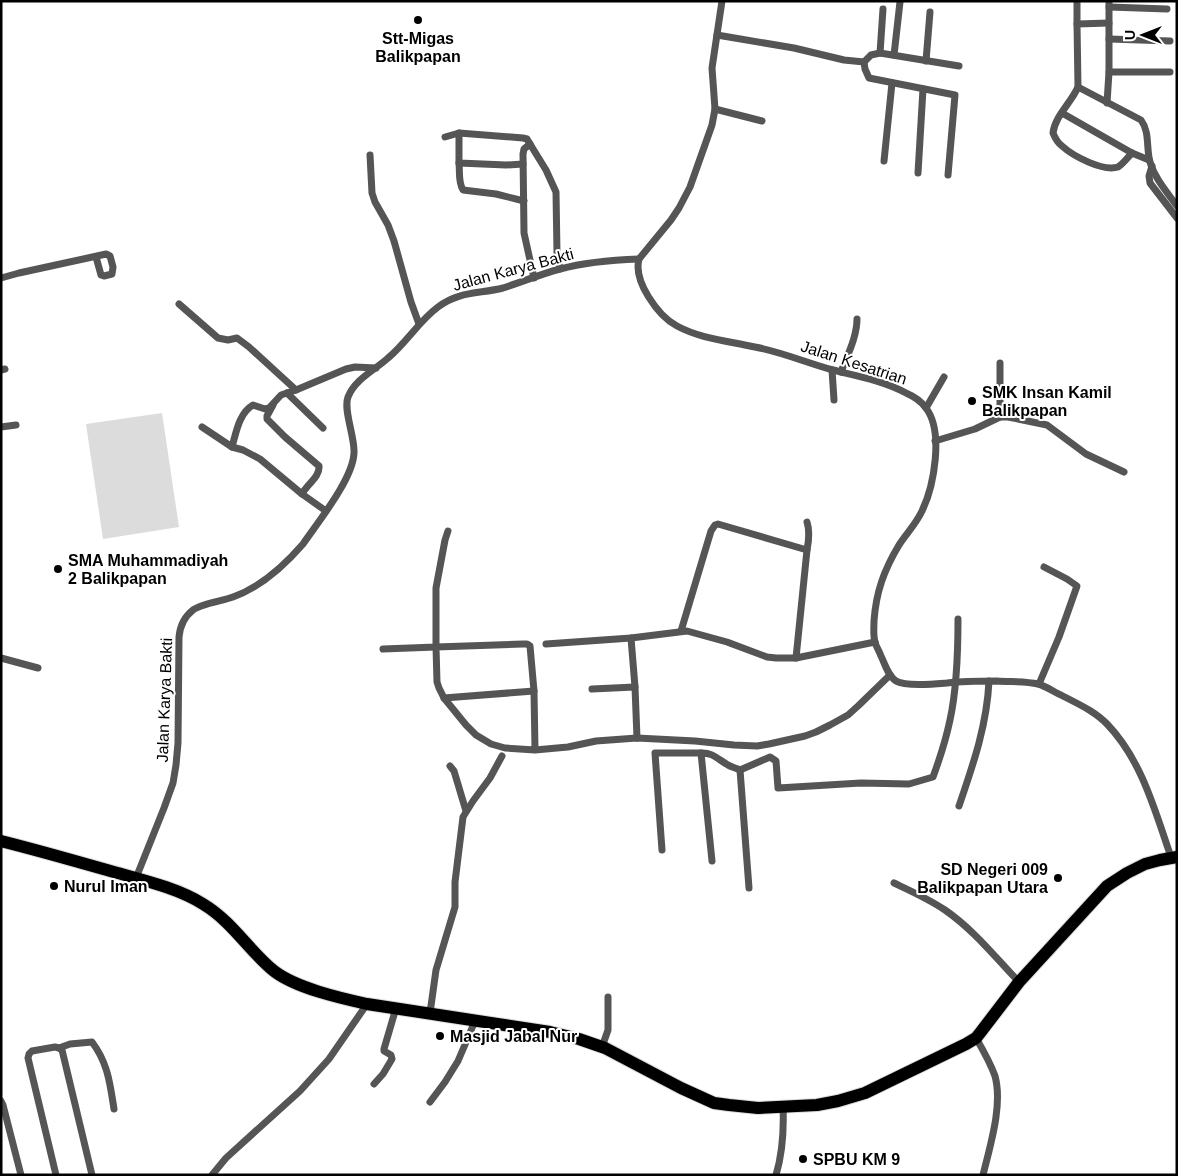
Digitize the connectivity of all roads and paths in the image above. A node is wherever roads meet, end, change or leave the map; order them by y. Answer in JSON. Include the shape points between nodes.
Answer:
{"nodes":[{"id":1,"x":722,"y":1,"type":"edge"},
{"id":2,"x":1077,"y":1,"type":"edge"},
{"id":3,"x":900,"y":2,"type":"edge"},
{"id":4,"x":1109,"y":4,"type":"edge"},
{"id":5,"x":883,"y":9,"type":"dead end"},
{"id":6,"x":1167,"y":9,"type":"dead end"},
{"id":7,"x":930,"y":12,"type":"dead end"},
{"id":8,"x":1077,"y":24,"type":"junction"},
{"id":9,"x":1109,"y":24,"type":"junction"},
{"id":10,"x":717,"y":35,"type":"junction"},
{"id":11,"x":1109,"y":39,"type":"junction"},
{"id":12,"x":1170,"y":42,"type":"dead end"},
{"id":13,"x":880,"y":53,"type":"junction"},
{"id":14,"x":894,"y":55,"type":"junction"},
{"id":15,"x":926,"y":61,"type":"junction"},
{"id":16,"x":864,"y":62,"type":"junction"},
{"id":17,"x":959,"y":66,"type":"dead end"},
{"id":18,"x":1109,"y":72,"type":"junction"},
{"id":19,"x":1170,"y":72,"type":"dead end"},
{"id":20,"x":892,"y":83,"type":"junction"},
{"id":21,"x":1078,"y":87,"type":"junction"},
{"id":22,"x":923,"y":89,"type":"junction"},
{"id":23,"x":1107,"y":103,"type":"junction"},
{"id":24,"x":715,"y":109,"type":"junction"},
{"id":25,"x":1062,"y":113,"type":"junction"},
{"id":26,"x":762,"y":121,"type":"dead end"},
{"id":27,"x":459,"y":133,"type":"junction"},
{"id":28,"x":445,"y":137,"type":"dead end"},
{"id":29,"x":530,"y":144,"type":"junction"},
{"id":30,"x":1132,"y":153,"type":"junction"},
{"id":31,"x":370,"y":155,"type":"dead end"},
{"id":32,"x":884,"y":161,"type":"dead end"},
{"id":33,"x":459,"y":163,"type":"junction"},
{"id":34,"x":1151,"y":163,"type":"junction"},
{"id":35,"x":523,"y":164,"type":"junction"},
{"id":36,"x":918,"y":173,"type":"dead end"},
{"id":37,"x":948,"y":175,"type":"dead end"},
{"id":38,"x":524,"y":201,"type":"junction"},
{"id":39,"x":1177,"y":206,"type":"edge"},
{"id":40,"x":1177,"y":218,"type":"edge"},
{"id":41,"x":96,"y":257,"type":"dead end"},
{"id":42,"x":639,"y":259,"type":"junction"},
{"id":43,"x":560,"y":269,"type":"junction"},
{"id":44,"x":1,"y":278,"type":"edge"},
{"id":45,"x":534,"y":278,"type":"junction"},
{"id":46,"x":179,"y":304,"type":"dead end"},
{"id":47,"x":858,"y":319,"type":"dead end"},
{"id":48,"x":419,"y":324,"type":"junction"},
{"id":49,"x":1000,"y":363,"type":"dead end"},
{"id":50,"x":376,"y":368,"type":"junction"},
{"id":51,"x":832,"y":370,"type":"junction"},
{"id":52,"x":841,"y":372,"type":"junction"},
{"id":53,"x":944,"y":377,"type":"dead end"},
{"id":54,"x":296,"y":390,"type":"junction"},
{"id":55,"x":287,"y":393,"type":"junction"},
{"id":56,"x":834,"y":400,"type":"dead end"},
{"id":57,"x":273,"y":405,"type":"junction"},
{"id":58,"x":926,"y":408,"type":"junction"},
{"id":59,"x":1000,"y":417,"type":"junction"},
{"id":60,"x":16,"y":425,"type":"dead end"},
{"id":61,"x":1,"y":427,"type":"edge"},
{"id":62,"x":202,"y":427,"type":"dead end"},
{"id":63,"x":323,"y":428,"type":"dead end"},
{"id":64,"x":935,"y":441,"type":"junction"},
{"id":65,"x":232,"y":447,"type":"junction"},
{"id":66,"x":1124,"y":472,"type":"dead end"},
{"id":67,"x":302,"y":494,"type":"junction"},
{"id":68,"x":326,"y":511,"type":"junction"},
{"id":69,"x":807,"y":522,"type":"dead end"},
{"id":70,"x":448,"y":532,"type":"dead end"},
{"id":71,"x":807,"y":550,"type":"junction"},
{"id":72,"x":1044,"y":567,"type":"dead end"},
{"id":73,"x":958,"y":618,"type":"dead end"},
{"id":74,"x":681,"y":631,"type":"junction"},
{"id":75,"x":631,"y":638,"type":"junction"},
{"id":76,"x":875,"y":642,"type":"junction"},
{"id":77,"x":546,"y":644,"type":"dead end"},
{"id":78,"x":436,"y":647,"type":"junction"},
{"id":79,"x":383,"y":649,"type":"dead end"},
{"id":80,"x":1,"y":658,"type":"edge"},
{"id":81,"x":796,"y":658,"type":"junction"},
{"id":82,"x":38,"y":668,"type":"dead end"},
{"id":83,"x":890,"y":675,"type":"junction"},
{"id":84,"x":989,"y":681,"type":"junction"},
{"id":85,"x":955,"y":682,"type":"junction"},
{"id":86,"x":1039,"y":684,"type":"junction"},
{"id":87,"x":635,"y":687,"type":"junction"},
{"id":88,"x":592,"y":689,"type":"dead end"},
{"id":89,"x":534,"y":692,"type":"junction"},
{"id":90,"x":444,"y":698,"type":"junction"},
{"id":91,"x":637,"y":738,"type":"junction"},
{"id":92,"x":535,"y":750,"type":"junction"},
{"id":93,"x":701,"y":752,"type":"junction"},
{"id":94,"x":502,"y":756,"type":"dead end"},
{"id":95,"x":450,"y":766,"type":"dead end"},
{"id":96,"x":740,"y":770,"type":"junction"},
{"id":97,"x":959,"y":806,"type":"dead end"},
{"id":98,"x":466,"y":811,"type":"junction"},
{"id":99,"x":1,"y":841,"type":"edge"},
{"id":100,"x":662,"y":850,"type":"dead end"},
{"id":101,"x":1174,"y":857,"type":"edge"},
{"id":102,"x":712,"y":861,"type":"dead end"},
{"id":103,"x":136,"y":878,"type":"junction"},
{"id":104,"x":894,"y":883,"type":"dead end"},
{"id":105,"x":749,"y":888,"type":"dead end"},
{"id":106,"x":1020,"y":982,"type":"junction"},
{"id":107,"x":608,"y":997,"type":"dead end"},
{"id":108,"x":367,"y":1004,"type":"junction"},
{"id":109,"x":396,"y":1008,"type":"junction"},
{"id":110,"x":430,"y":1013,"type":"junction"},
{"id":111,"x":475,"y":1021,"type":"junction"},
{"id":112,"x":976,"y":1038,"type":"junction"},
{"id":113,"x":602,"y":1047,"type":"junction"},
{"id":114,"x":59,"y":1048,"type":"junction"},
{"id":115,"x":374,"y":1084,"type":"dead end"},
{"id":116,"x":1,"y":1101,"type":"edge"},
{"id":117,"x":430,"y":1102,"type":"dead end"},
{"id":118,"x":783,"y":1106,"type":"junction"},
{"id":119,"x":114,"y":1109,"type":"dead end"},
{"id":120,"x":21,"y":1175,"type":"edge"},
{"id":121,"x":56,"y":1175,"type":"edge"},
{"id":122,"x":92,"y":1175,"type":"edge"},
{"id":123,"x":212,"y":1175,"type":"edge"},
{"id":124,"x":776,"y":1175,"type":"edge"},
{"id":125,"x":983,"y":1175,"type":"edge"}],
"edges":[{"from":1,"to":10,"type":"street"},
{"from":2,"to":8,"type":"street"},
{"from":3,"to":14,"type":"street"},
{"from":4,"to":6,"type":"street"},
{"from":4,"to":9,"type":"street"},
{"from":5,"to":13,"type":"street"},
{"from":7,"to":15,"type":"street"},
{"from":8,"to":9,"type":"street"},
{"from":8,"to":21,"type":"street"},
{"from":9,"to":11,"type":"street"},
{"from":10,"to":16,"type":"street"},
{"from":10,"to":24,"type":"street","via":[[712,68]]},
{"from":11,"to":12,"type":"street"},
{"from":11,"to":18,"type":"street"},
{"from":13,"to":14,"type":"street"},
{"from":13,"to":16,"type":"street","via":[[871,55]]},
{"from":14,"to":15,"type":"street"},
{"from":15,"to":17,"type":"street"},
{"from":16,"to":20,"type":"street","via":[[869,78]]},
{"from":18,"to":19,"type":"street"},
{"from":18,"to":23,"type":"street"},
{"from":20,"to":22,"type":"street"},
{"from":20,"to":32,"type":"street"},
{"from":21,"to":23,"type":"street"},
{"from":21,"to":25,"type":"street"},
{"from":22,"to":36,"type":"street"},
{"from":22,"to":37,"type":"street","via":[[955,95]]},
{"from":23,"to":34,"type":"street","via":[[1145,125]]},
{"from":24,"to":26,"type":"street"},
{"from":24,"to":42,"type":"street","via":[[690,188],[671,220]]},
{"from":25,"to":30,"type":"street"},
{"from":25,"to":30,"type":"street","via":[[1053,133],[1074,155],[1109,168],[1121,165]]},
{"from":27,"to":28,"type":"street"},
{"from":27,"to":29,"type":"street","via":[[522,138]]},
{"from":27,"to":33,"type":"street"},
{"from":29,"to":35,"type":"street","via":[[524,149]]},
{"from":29,"to":43,"type":"street","via":[[556,192]]},
{"from":30,"to":34,"type":"street"},
{"from":31,"to":48,"type":"street","via":[[372,193],[394,240]]},
{"from":33,"to":35,"type":"street"},
{"from":33,"to":38,"type":"street","via":[[463,190]]},
{"from":34,"to":39,"type":"street","via":[[1158,180]]},
{"from":34,"to":40,"type":"street","via":[[1150,183]]},
{"from":35,"to":38,"type":"street"},
{"from":38,"to":45,"type":"street","via":[[524,234]]},
{"from":41,"to":44,"type":"street"},
{"from":42,"to":43,"type":"street","name":"Jalan Karya Bakti"},
{"from":42,"to":51,"type":"street","name":"Jalan Kesatrian","via":[[638,272],[649,298],[671,322],[695,334],[786,354]]},
{"from":43,"to":45,"type":"street","name":"Jalan Karya Bakti"},
{"from":45,"to":48,"type":"street","name":"Jalan Karya Bakti","via":[[452,298]]},
{"from":46,"to":54,"type":"street","via":[[218,338],[237,338]]},
{"from":47,"to":52,"type":"street"},
{"from":48,"to":50,"type":"street","name":"Jalan Karya Bakti","via":[[401,346]]},
{"from":49,"to":59,"type":"street"},
{"from":50,"to":54,"type":"street","via":[[346,369]]},
{"from":50,"to":68,"type":"street","name":"Jalan Karya Bakti","via":[[355,386],[347,399],[354,444],[353,464]]},
{"from":51,"to":52,"type":"street","name":"Jalan Kesatrian"},
{"from":51,"to":56,"type":"street"},
{"from":52,"to":58,"type":"street","name":"Jalan Kesatrian","via":[[885,384],[908,394]]},
{"from":53,"to":58,"type":"street"},
{"from":54,"to":55,"type":"street"},
{"from":55,"to":57,"type":"street"},
{"from":55,"to":63,"type":"street"},
{"from":57,"to":65,"type":"street","via":[[265,409],[249,407],[240,420]]},
{"from":57,"to":67,"type":"street","via":[[267,419],[319,466],[318,473]]},
{"from":58,"to":64,"type":"street","via":[[934,427]]},
{"from":59,"to":64,"type":"street","via":[[975,430]]},
{"from":59,"to":66,"type":"street","via":[[1047,425],[1086,454]]},
{"from":60,"to":61,"type":"street"},
{"from":62,"to":65,"type":"street"},
{"from":64,"to":76,"type":"street","via":[[932,476],[925,503],[881,582],[874,620]]},
{"from":65,"to":67,"type":"street","via":[[260,459]]},
{"from":67,"to":68,"type":"street"},
{"from":68,"to":103,"type":"street","name":"Jalan Karya Bakti","via":[[295,553],[271,575],[241,594],[197,607],[182,624],[173,783]]},
{"from":69,"to":71,"type":"street"},
{"from":70,"to":78,"type":"street","via":[[436,588]]},
{"from":71,"to":74,"type":"street","via":[[715,525]]},
{"from":71,"to":81,"type":"street"},
{"from":72,"to":86,"type":"street","via":[[1077,586],[1077,590]]},
{"from":73,"to":85,"type":"street"},
{"from":74,"to":75,"type":"street"},
{"from":74,"to":81,"type":"street","via":[[710,637],[767,657]]},
{"from":75,"to":77,"type":"street"},
{"from":75,"to":87,"type":"street"},
{"from":76,"to":81,"type":"street"},
{"from":76,"to":83,"type":"street"},
{"from":78,"to":79,"type":"street"},
{"from":78,"to":89,"type":"street","via":[[528,645]]},
{"from":78,"to":90,"type":"street","via":[[437,682]]},
{"from":80,"to":82,"type":"street"},
{"from":83,"to":85,"type":"street","via":[[902,684]]},
{"from":83,"to":91,"type":"street","via":[[848,714],[805,736],[757,746]]},
{"from":84,"to":85,"type":"street"},
{"from":84,"to":86,"type":"street"},
{"from":84,"to":97,"type":"street","via":[[986,717]]},
{"from":85,"to":96,"type":"street","via":[[950,721],[933,777],[909,784],[778,788],[776,761],[770,757]]},
{"from":86,"to":101,"type":"street","via":[[1092,712],[1121,741],[1143,779]]},
{"from":87,"to":88,"type":"street"},
{"from":87,"to":91,"type":"street"},
{"from":89,"to":90,"type":"street"},
{"from":89,"to":92,"type":"street"},
{"from":90,"to":92,"type":"street","via":[[476,735],[491,744]]},
{"from":91,"to":92,"type":"street","via":[[596,740]]},
{"from":93,"to":96,"type":"street"},
{"from":93,"to":100,"type":"street","via":[[654,753]]},
{"from":93,"to":102,"type":"street"},
{"from":94,"to":98,"type":"street"},
{"from":95,"to":98,"type":"street"},
{"from":96,"to":105,"type":"street"},
{"from":98,"to":110,"type":"street","via":[[461,825],[455,907],[434,980]]},
{"from":99,"to":103,"type":"highway"},
{"from":101,"to":106,"type":"highway","via":[[1145,864],[1107,886]]},
{"from":103,"to":108,"type":"highway","via":[[204,904],[284,978]]},
{"from":104,"to":106,"type":"street","via":[[951,915]]},
{"from":106,"to":112,"type":"highway"},
{"from":107,"to":113,"type":"street","via":[[608,1030]]},
{"from":108,"to":109,"type":"highway"},
{"from":108,"to":123,"type":"street","via":[[329,1059],[300,1091],[226,1158]]},
{"from":109,"to":110,"type":"highway"},
{"from":109,"to":115,"type":"street","via":[[384,1050],[392,1059]]},
{"from":110,"to":111,"type":"highway"},
{"from":111,"to":113,"type":"highway","via":[[550,1032]]},
{"from":111,"to":117,"type":"street","via":[[458,1061]]},
{"from":112,"to":118,"type":"highway","via":[[865,1093],[838,1102]]},
{"from":112,"to":125,"type":"street","via":[[991,1065],[997,1099],[996,1121]]},
{"from":113,"to":118,"type":"highway","via":[[714,1103],[758,1108]]},
{"from":114,"to":119,"type":"street","via":[[92,1042],[109,1076]]},
{"from":114,"to":121,"type":"street","via":[[32,1051],[28,1058]]},
{"from":114,"to":122,"type":"street"},
{"from":116,"to":120,"type":"street"},
{"from":118,"to":124,"type":"street","via":[[784,1133]]}]}
